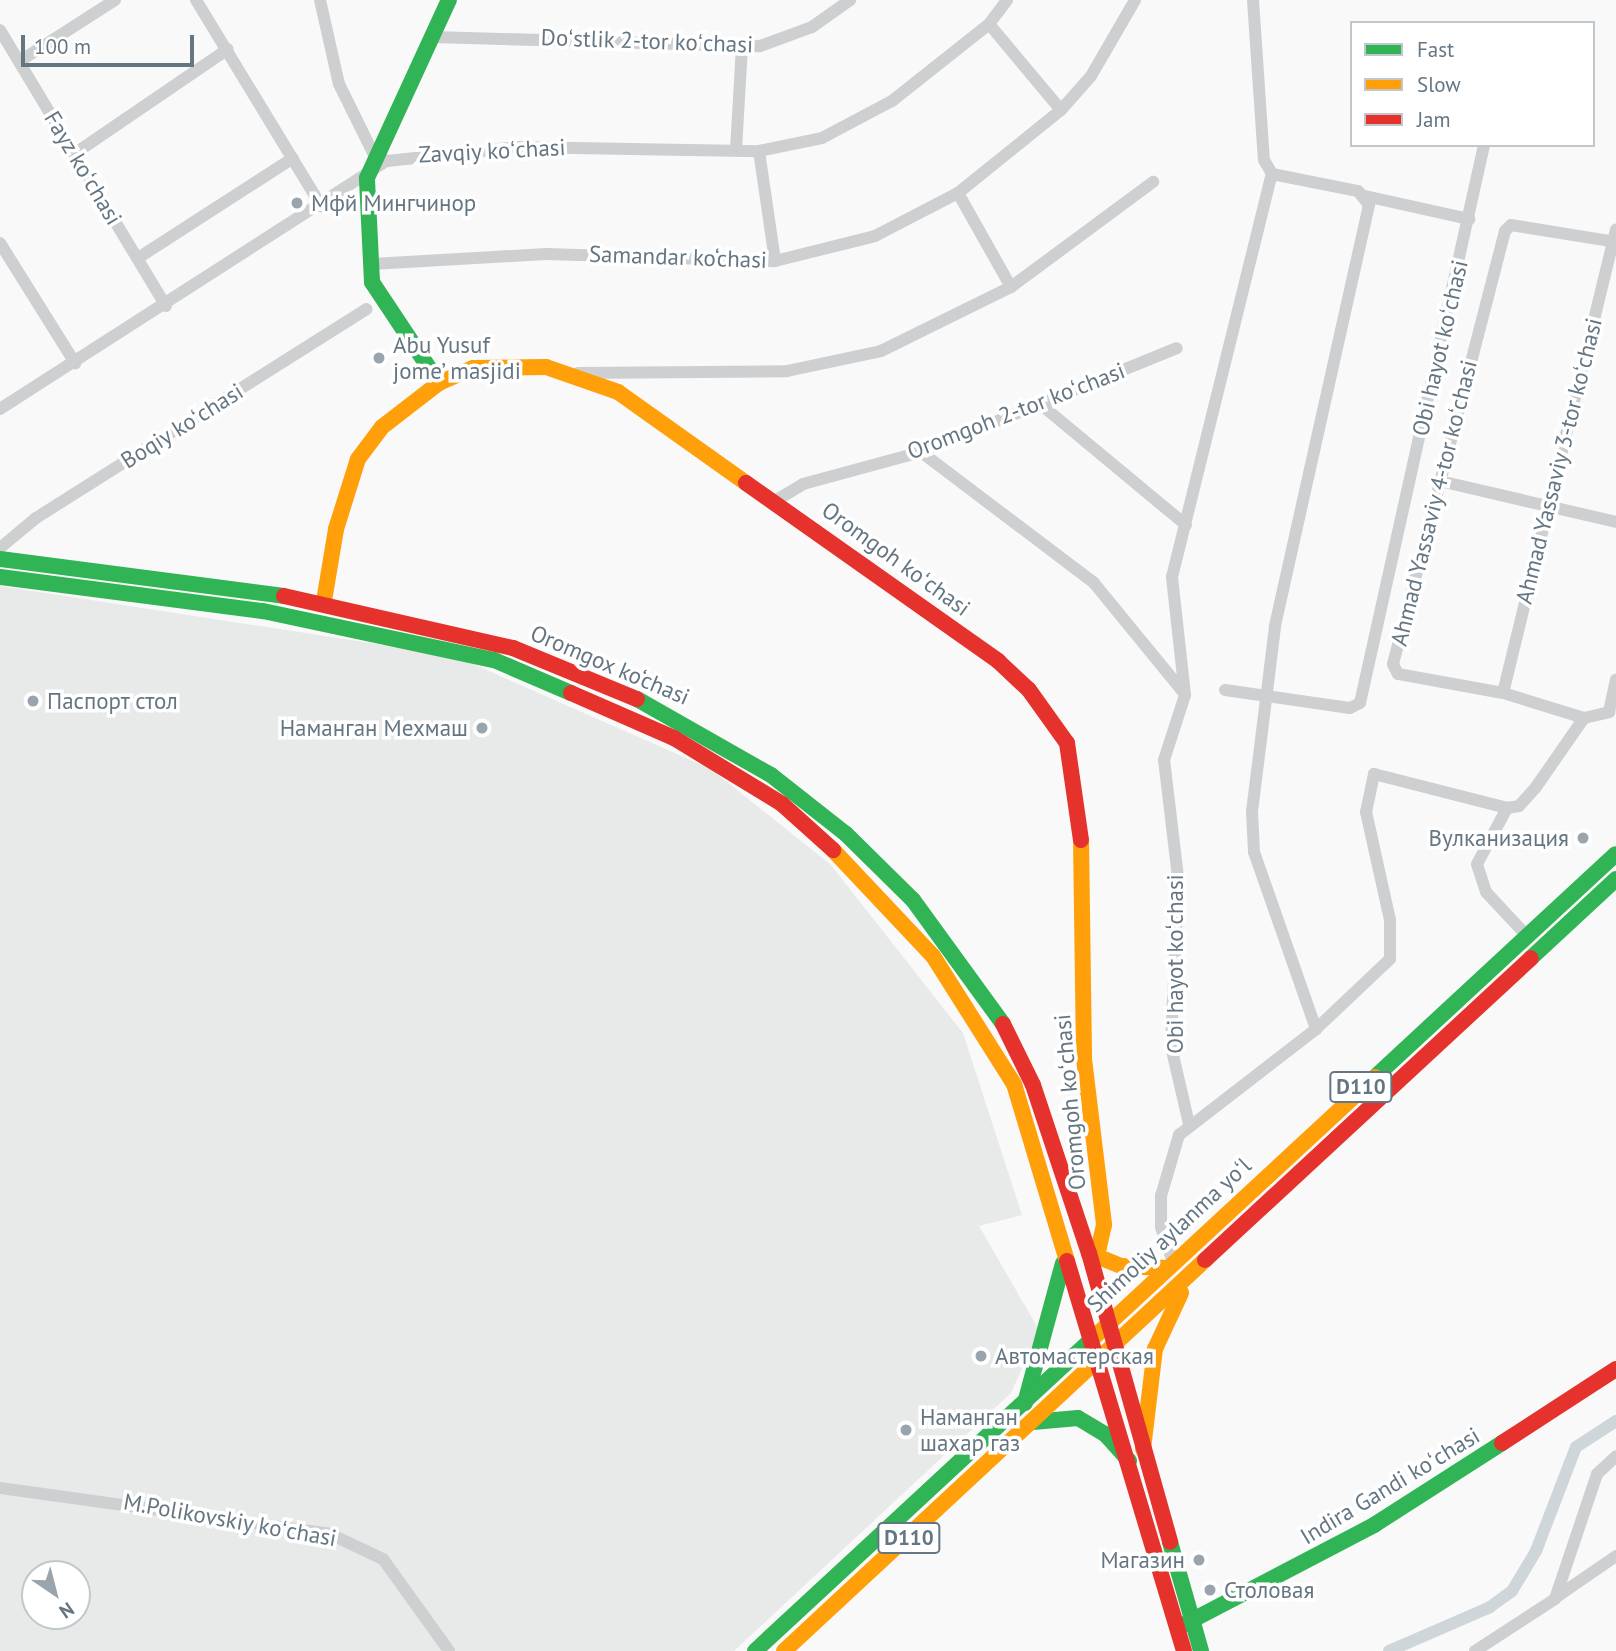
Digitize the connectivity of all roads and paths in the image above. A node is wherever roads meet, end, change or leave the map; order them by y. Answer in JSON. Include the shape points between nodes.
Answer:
{"nodes":[{"id":1,"x":116,"y":0,"type":"edge"},
{"id":2,"x":196,"y":0,"type":"edge"},
{"id":3,"x":320,"y":0,"type":"edge"},
{"id":4,"x":449,"y":0,"type":"edge"},
{"id":5,"x":850,"y":0,"type":"edge"},
{"id":6,"x":1007,"y":0,"type":"edge"},
{"id":7,"x":1135,"y":0,"type":"edge"},
{"id":8,"x":1253,"y":0,"type":"edge"},
{"id":9,"x":989,"y":24,"type":"junction"},
{"id":10,"x":0,"y":30,"type":"edge"},
{"id":11,"x":432,"y":37,"type":"junction"},
{"id":12,"x":742,"y":47,"type":"junction"},
{"id":13,"x":228,"y":49,"type":"junction"},
{"id":14,"x":20,"y":61,"type":"junction"},
{"id":15,"x":1060,"y":110,"type":"junction"},
{"id":16,"x":1484,"y":147,"type":"edge"},
{"id":17,"x":736,"y":150,"type":"junction"},
{"id":18,"x":759,"y":151,"type":"junction"},
{"id":19,"x":74,"y":154,"type":"junction"},
{"id":20,"x":375,"y":157,"type":"junction"},
{"id":21,"x":293,"y":158,"type":"junction"},
{"id":22,"x":1272,"y":174,"type":"junction"},
{"id":23,"x":367,"y":178,"type":"junction"},
{"id":24,"x":1153,"y":181,"type":"dead end"},
{"id":25,"x":958,"y":193,"type":"junction"},
{"id":26,"x":1365,"y":196,"type":"junction"},
{"id":27,"x":322,"y":207,"type":"junction"},
{"id":28,"x":1469,"y":219,"type":"junction"},
{"id":29,"x":1615,"y":238,"type":"edge"},
{"id":30,"x":0,"y":243,"type":"edge"},
{"id":31,"x":138,"y":258,"type":"junction"},
{"id":32,"x":775,"y":261,"type":"junction"},
{"id":33,"x":372,"y":264,"type":"junction"},
{"id":34,"x":1011,"y":287,"type":"junction"},
{"id":35,"x":166,"y":306,"type":"junction"},
{"id":36,"x":366,"y":309,"type":"dead end"},
{"id":37,"x":1177,"y":348,"type":"dead end"},
{"id":38,"x":75,"y":363,"type":"junction"},
{"id":39,"x":578,"y":373,"type":"junction"},
{"id":40,"x":439,"y":383,"type":"junction"},
{"id":41,"x":1039,"y":403,"type":"junction"},
{"id":42,"x":1,"y":407,"type":"edge"},
{"id":43,"x":921,"y":452,"type":"junction"},
{"id":44,"x":1440,"y":481,"type":"junction"},
{"id":45,"x":775,"y":501,"type":"junction"},
{"id":46,"x":1546,"y":506,"type":"junction"},
{"id":47,"x":1616,"y":522,"type":"edge"},
{"id":48,"x":1186,"y":525,"type":"junction"},
{"id":49,"x":0,"y":550,"type":"edge"},
{"id":50,"x":0,"y":577,"type":"edge"},
{"id":51,"x":324,"y":601,"type":"junction"},
{"id":52,"x":1616,"y":680,"type":"edge"},
{"id":53,"x":1225,"y":690,"type":"dead end"},
{"id":54,"x":1503,"y":693,"type":"junction"},
{"id":55,"x":1185,"y":695,"type":"junction"},
{"id":56,"x":1267,"y":697,"type":"junction"},
{"id":57,"x":1584,"y":718,"type":"junction"},
{"id":58,"x":1507,"y":808,"type":"junction"},
{"id":59,"x":1616,"y":854,"type":"edge"},
{"id":60,"x":1616,"y":878,"type":"edge"},
{"id":61,"x":1527,"y":936,"type":"junction"},
{"id":62,"x":1462,"y":1007,"type":"junction"},
{"id":63,"x":1316,"y":1029,"type":"junction"},
{"id":64,"x":1189,"y":1124,"type":"junction"},
{"id":65,"x":1089,"y":1253,"type":"junction"},
{"id":66,"x":1063,"y":1264,"type":"junction"},
{"id":67,"x":1170,"y":1265,"type":"junction"},
{"id":68,"x":1186,"y":1282,"type":"junction"},
{"id":69,"x":1108,"y":1323,"type":"junction"},
{"id":70,"x":1088,"y":1342,"type":"junction"},
{"id":71,"x":1115,"y":1350,"type":"junction"},
{"id":72,"x":1097,"y":1366,"type":"junction"},
{"id":73,"x":1616,"y":1369,"type":"edge"},
{"id":74,"x":1024,"y":1406,"type":"junction"},
{"id":75,"x":1031,"y":1422,"type":"junction"},
{"id":76,"x":1143,"y":1449,"type":"junction"},
{"id":77,"x":1616,"y":1456,"type":"edge"},
{"id":78,"x":1129,"y":1461,"type":"junction"},
{"id":79,"x":0,"y":1488,"type":"edge"},
{"id":80,"x":1616,"y":1556,"type":"edge"},
{"id":81,"x":1555,"y":1599,"type":"junction"},
{"id":82,"x":1186,"y":1624,"type":"junction"},
{"id":83,"x":449,"y":1651,"type":"edge"},
{"id":84,"x":755,"y":1651,"type":"edge"},
{"id":85,"x":785,"y":1651,"type":"edge"},
{"id":86,"x":1184,"y":1651,"type":"edge"},
{"id":87,"x":1201,"y":1651,"type":"edge"},
{"id":88,"x":1475,"y":1651,"type":"edge"}],
"edges":[{"from":1,"to":14,"type":"street"},
{"from":2,"to":13,"type":"street"},
{"from":3,"to":20,"type":"street","via":[[339,84]]},
{"from":4,"to":11,"type":"main road"},
{"from":5,"to":12,"type":"street","name":"Doʻstlik 2-tor koʻchasi","via":[[803,31]]},
{"from":6,"to":9,"type":"street","name":"Zavqiy koʻchasi"},
{"from":7,"to":15,"type":"street","name":"Samandar ko‘chasi","via":[[1091,75]]},
{"from":8,"to":22,"type":"street","via":[[1263,148]]},
{"from":9,"to":15,"type":"street"},
{"from":9,"to":18,"type":"street","name":"Zavqiy koʻchasi","via":[[852,126]]},
{"from":10,"to":14,"type":"street","name":"Fayz koʻchasi"},
{"from":11,"to":12,"type":"street","name":"Doʻstlik 2-tor koʻchasi","via":[[621,37]]},
{"from":11,"to":20,"type":"main road"},
{"from":12,"to":17,"type":"street"},
{"from":13,"to":19,"type":"street"},
{"from":13,"to":21,"type":"street"},
{"from":14,"to":19,"type":"street","name":"Fayz koʻchasi"},
{"from":15,"to":25,"type":"street","name":"Samandar ko‘chasi"},
{"from":16,"to":28,"type":"street","name":"Obi hayot koʻchasi"},
{"from":17,"to":18,"type":"street","name":"Zavqiy koʻchasi"},
{"from":17,"to":23,"type":"street","name":"Zavqiy koʻchasi","via":[[443,151],[403,155]]},
{"from":18,"to":32,"type":"street"},
{"from":19,"to":31,"type":"street","name":"Fayz koʻchasi"},
{"from":20,"to":23,"type":"main road"},
{"from":21,"to":27,"type":"street"},
{"from":21,"to":31,"type":"street"},
{"from":22,"to":26,"type":"street"},
{"from":22,"to":48,"type":"street"},
{"from":23,"to":27,"type":"street","name":"Zavqiy koʻchasi"},
{"from":23,"to":33,"type":"main road"},
{"from":24,"to":34,"type":"street"},
{"from":25,"to":32,"type":"street","name":"Samandar ko‘chasi","via":[[875,236]]},
{"from":25,"to":34,"type":"street"},
{"from":26,"to":28,"type":"street"},
{"from":26,"to":56,"type":"street","via":[[1369,205],[1280,601]]},
{"from":27,"to":35,"type":"street","name":"Zavqiy koʻchasi"},
{"from":28,"to":56,"type":"street","name":"Obi hayot koʻchasi","via":[[1360,703],[1350,708]]},
{"from":29,"to":44,"type":"street","name":"Ahmad Yassaviy 4-tor koʻchasi","via":[[1511,225],[1505,231]]},
{"from":29,"to":46,"type":"street","name":"Ahmad Yassaviy 3-tor koʻchasi"},
{"from":30,"to":38,"type":"street"},
{"from":31,"to":35,"type":"street","name":"Fayz koʻchasi"},
{"from":32,"to":33,"type":"street","name":"Samandar ko‘chasi","via":[[546,254]]},
{"from":33,"to":40,"type":"main road","via":[[380,298]]},
{"from":34,"to":39,"type":"street","via":[[926,333],[826,365],[787,371]]},
{"from":35,"to":38,"type":"street","name":"Zavqiy koʻchasi"},
{"from":36,"to":49,"type":"street","name":"Boqiy koʻchasi","via":[[36,518]]},
{"from":37,"to":41,"type":"street","name":"Oromgoh 2-tor koʻchasi"},
{"from":38,"to":42,"type":"street","name":"Zavqiy koʻchasi"},
{"from":39,"to":40,"type":"main road","name":"Oromgoh koʻchasi","via":[[473,368]]},
{"from":39,"to":45,"type":"main road","name":"Oromgoh koʻchasi","via":[[618,392]]},
{"from":40,"to":51,"type":"main road","name":"Oromgoh koʻchasi","via":[[382,427],[359,459],[336,529]]},
{"from":41,"to":43,"type":"street","name":"Oromgoh 2-tor koʻchasi"},
{"from":41,"to":48,"type":"street"},
{"from":43,"to":45,"type":"street","name":"Oromgoh 2-tor koʻchasi","via":[[803,484]]},
{"from":43,"to":55,"type":"street","via":[[1094,583],[1166,663]]},
{"from":44,"to":46,"type":"street"},
{"from":44,"to":54,"type":"street","name":"Ahmad Yassaviy 4-tor koʻchasi","via":[[1394,668]]},
{"from":45,"to":65,"type":"main road","name":"Oromgoh koʻchasi","via":[[998,661],[1029,690],[1067,743],[1081,810],[1084,1059],[1104,1225],[1099,1247]]},
{"from":46,"to":47,"type":"street"},
{"from":46,"to":54,"type":"street","name":"Ahmad Yassaviy 3-tor koʻchasi"},
{"from":48,"to":55,"type":"street","via":[[1171,596]]},
{"from":49,"to":51,"type":"main road","name":"Oromgox ko‘chasi"},
{"from":50,"to":66,"type":"main road","name":"Oromgox ko‘chasi","via":[[263,611],[415,640],[544,678],[674,738],[782,804],[820,836],[933,956],[1008,1073],[1047,1184]]},
{"from":51,"to":65,"type":"main road","name":"Oromgox ko‘chasi","via":[[453,629],[598,679],[687,723],[803,797],[913,900],[987,999],[1033,1085]]},
{"from":52,"to":57,"type":"street","via":[[1609,712]]},
{"from":53,"to":56,"type":"street","name":"Obi hayot koʻchasi"},
{"from":54,"to":57,"type":"street","name":"Ahmad Yassaviy 4-tor koʻchasi"},
{"from":55,"to":64,"type":"street","name":"Obi hayot koʻchasi","via":[[1164,760],[1178,877],[1171,1046]]},
{"from":56,"to":63,"type":"street","via":[[1251,832]]},
{"from":57,"to":58,"type":"street","via":[[1536,788],[1518,806]]},
{"from":58,"to":61,"type":"street","via":[[1483,845],[1479,879]]},
{"from":58,"to":63,"type":"street","via":[[1374,774],[1366,812],[1369,844],[1393,951]]},
{"from":59,"to":61,"type":"main road","name":"Shimoliy aylanma yoʻl","number":"D110"},
{"from":60,"to":62,"type":"main road","name":"Shimoliy aylanma yoʻl","number":"D110"},
{"from":61,"to":62,"type":"main road","name":"Shimoliy aylanma yoʻl","number":"D110"},
{"from":62,"to":67,"type":"main road","name":"Shimoliy aylanma yoʻl","number":"D110"},
{"from":62,"to":68,"type":"main road","name":"Shimoliy aylanma yoʻl","number":"D110"},
{"from":63,"to":64,"type":"street"},
{"from":64,"to":67,"type":"street","via":[[1174,1145],[1161,1196],[1161,1227]]},
{"from":65,"to":67,"type":"main road","via":[[1121,1266]]},
{"from":65,"to":69,"type":"main road","name":"Oromgox ko‘chasi"},
{"from":66,"to":70,"type":"main road","name":"Oromgox ko‘chasi"},
{"from":66,"to":74,"type":"main road"},
{"from":67,"to":69,"type":"main road","name":"Shimoliy aylanma yoʻl","number":"D110"},
{"from":68,"to":71,"type":"main road","name":"Shimoliy aylanma yoʻl","number":"D110"},
{"from":68,"to":76,"type":"main road","via":[[1155,1349]]},
{"from":69,"to":70,"type":"main road","name":"Shimoliy aylanma yoʻl","number":"D110"},
{"from":69,"to":71,"type":"main road","name":"Oromgox ko‘chasi"},
{"from":70,"to":72,"type":"main road","name":"Oromgox ko‘chasi"},
{"from":70,"to":74,"type":"main road","name":"Shimoliy aylanma yoʻl","number":"D110"},
{"from":71,"to":72,"type":"main road","name":"Shimoliy aylanma yoʻl","number":"D110"},
{"from":71,"to":76,"type":"main road","name":"Oromgox ko‘chasi"},
{"from":72,"to":75,"type":"main road","name":"Shimoliy aylanma yoʻl","number":"D110"},
{"from":72,"to":78,"type":"main road","name":"Oromgox ko‘chasi"},
{"from":73,"to":82,"type":"main road","name":"Indira Gandi koʻchasi","via":[[1374,1525]]},
{"from":74,"to":84,"type":"main road","name":"Shimoliy aylanma yoʻl","number":"D110"},
{"from":75,"to":78,"type":"main road","via":[[1078,1418],[1105,1434]]},
{"from":75,"to":85,"type":"main road","name":"Shimoliy aylanma yoʻl","number":"D110"},
{"from":76,"to":82,"type":"main road","name":"Oromgox ko‘chasi"},
{"from":77,"to":81,"type":"street","via":[[1597,1474]]},
{"from":78,"to":82,"type":"main road","name":"Oromgox ko‘chasi"},
{"from":79,"to":83,"type":"street","name":"M.Polikovskiy koʻchasi","via":[[330,1534],[390,1566]]},
{"from":80,"to":81,"type":"street"},
{"from":81,"to":88,"type":"street"},
{"from":82,"to":86,"type":"main road"},
{"from":82,"to":87,"type":"main road"}]}
